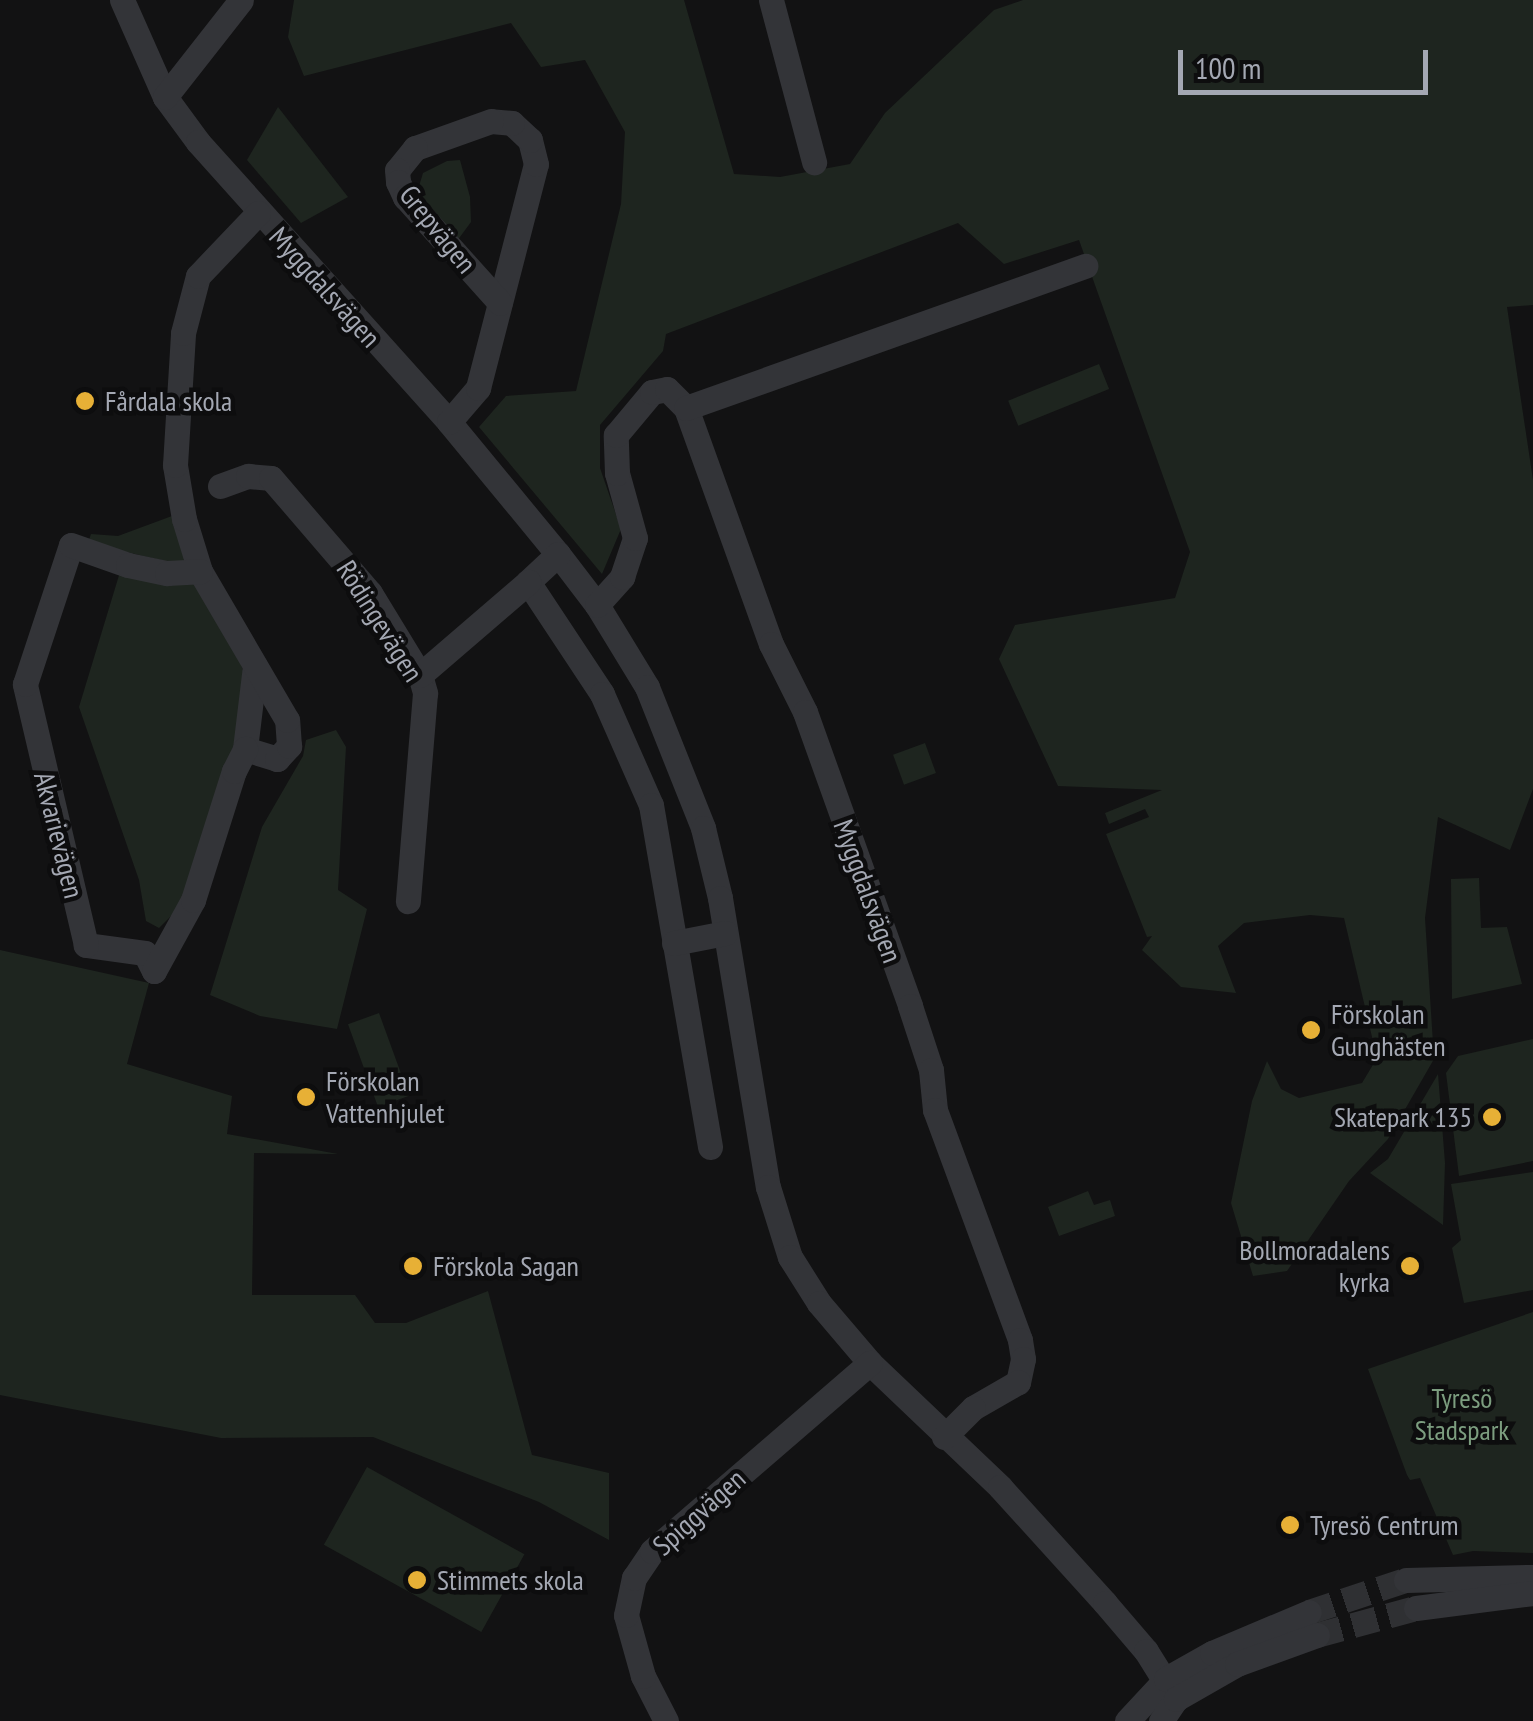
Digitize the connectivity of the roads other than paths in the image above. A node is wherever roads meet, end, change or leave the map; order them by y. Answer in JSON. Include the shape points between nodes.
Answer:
{"nodes":[{"id":1,"x":122,"y":0,"type":"edge"},
{"id":2,"x":241,"y":0,"type":"edge"},
{"id":3,"x":771,"y":0,"type":"edge"},
{"id":4,"x":165,"y":97,"type":"junction"},
{"id":5,"x":814,"y":162,"type":"dead end"},
{"id":6,"x":258,"y":213,"type":"junction"},
{"id":7,"x":1085,"y":266,"type":"dead end"},
{"id":8,"x":500,"y":302,"type":"junction"},
{"id":9,"x":686,"y":408,"type":"junction"},
{"id":10,"x":449,"y":422,"type":"junction"},
{"id":11,"x":220,"y":486,"type":"dead end"},
{"id":12,"x":558,"y":554,"type":"junction"},
{"id":13,"x":200,"y":571,"type":"junction"},
{"id":14,"x":528,"y":582,"type":"junction"},
{"id":15,"x":597,"y":605,"type":"junction"},
{"id":16,"x":255,"y":666,"type":"junction"},
{"id":17,"x":420,"y":675,"type":"junction"},
{"id":18,"x":246,"y":749,"type":"junction"},
{"id":19,"x":408,"y":901,"type":"dead end"},
{"id":20,"x":725,"y":934,"type":"junction"},
{"id":21,"x":674,"y":943,"type":"junction"},
{"id":22,"x":710,"y":1147,"type":"dead end"},
{"id":23,"x":870,"y":1363,"type":"junction"},
{"id":24,"x":944,"y":1436,"type":"junction"},
{"id":25,"x":1533,"y":1577,"type":"edge"},
{"id":26,"x":1406,"y":1580,"type":"tunnel mouth"},
{"id":27,"x":1533,"y":1594,"type":"edge"},
{"id":28,"x":1416,"y":1608,"type":"tunnel mouth"},
{"id":29,"x":1312,"y":1623,"type":"tunnel mouth"},
{"id":30,"x":1171,"y":1689,"type":"junction"},
{"id":31,"x":661,"y":1714,"type":"edge"},
{"id":32,"x":1128,"y":1721,"type":"edge"},
{"id":33,"x":1161,"y":1721,"type":"edge"}],
"edges":[{"from":1,"to":4,"type":"street","name":"Myggdalsvägen"},
{"from":2,"to":4,"type":"street"},
{"from":3,"to":5,"type":"street"},
{"from":4,"to":6,"type":"street","name":"Myggdalsvägen"},
{"from":6,"to":10,"type":"street","name":"Myggdalsvägen"},
{"from":6,"to":13,"type":"street","via":[[198,276],[183,333],[176,464]]},
{"from":7,"to":9,"type":"street"},
{"from":8,"to":8,"type":"street","name":"Grepvägen","via":[[536,164],[530,140],[512,123],[491,121],[415,148],[398,170],[398,182]]},
{"from":8,"to":10,"type":"street","name":"Grepvägen","via":[[478,388]]},
{"from":9,"to":15,"type":"street","via":[[668,389],[652,392],[616,434],[616,473],[635,538],[622,578]]},
{"from":9,"to":24,"type":"street","name":"Myggdalsvägen","via":[[771,644],[805,712],[931,1070],[935,1110],[1020,1340],[1018,1382],[972,1408]]},
{"from":10,"to":12,"type":"street","name":"Myggdalsvägen"},
{"from":11,"to":17,"type":"street","name":"Rödingevägen","via":[[248,476],[271,478],[370,593]]},
{"from":12,"to":14,"type":"street"},
{"from":12,"to":15,"type":"street","name":"Myggdalsvägen"},
{"from":13,"to":16,"type":"street"},
{"from":13,"to":18,"type":"street","name":"Akvarievägen","via":[[167,573],[71,545],[24,684],[86,945],[146,952],[154,971],[193,900]]},
{"from":14,"to":17,"type":"street"},
{"from":14,"to":21,"type":"street","via":[[602,694],[652,806]]},
{"from":15,"to":20,"type":"street","name":"Myggdalsvägen","via":[[647,687],[683,768]]},
{"from":16,"to":18,"type":"street","name":"Akvarievägen"},
{"from":16,"to":18,"type":"street","via":[[290,734],[289,746],[276,759]]},
{"from":17,"to":19,"type":"street","name":"Rödingevägen","via":[[425,694]]},
{"from":20,"to":21,"type":"street"},
{"from":20,"to":23,"type":"street","name":"Myggdalsvägen","via":[[757,1139],[790,1257]]},
{"from":21,"to":22,"type":"street"},
{"from":23,"to":24,"type":"street","name":"Myggdalsvägen"},
{"from":23,"to":31,"type":"street","name":"Spiggvägen","via":[[642,1566],[626,1615]]},
{"from":24,"to":30,"type":"street","name":"Myggdalsvägen","via":[[1054,1546]]},
{"from":25,"to":26,"type":"street"},
{"from":27,"to":28,"type":"street"},
{"from":29,"to":30,"type":"street","via":[[1212,1653]]},
{"from":30,"to":32,"type":"street"},
{"from":30,"to":33,"type":"street"}]}
